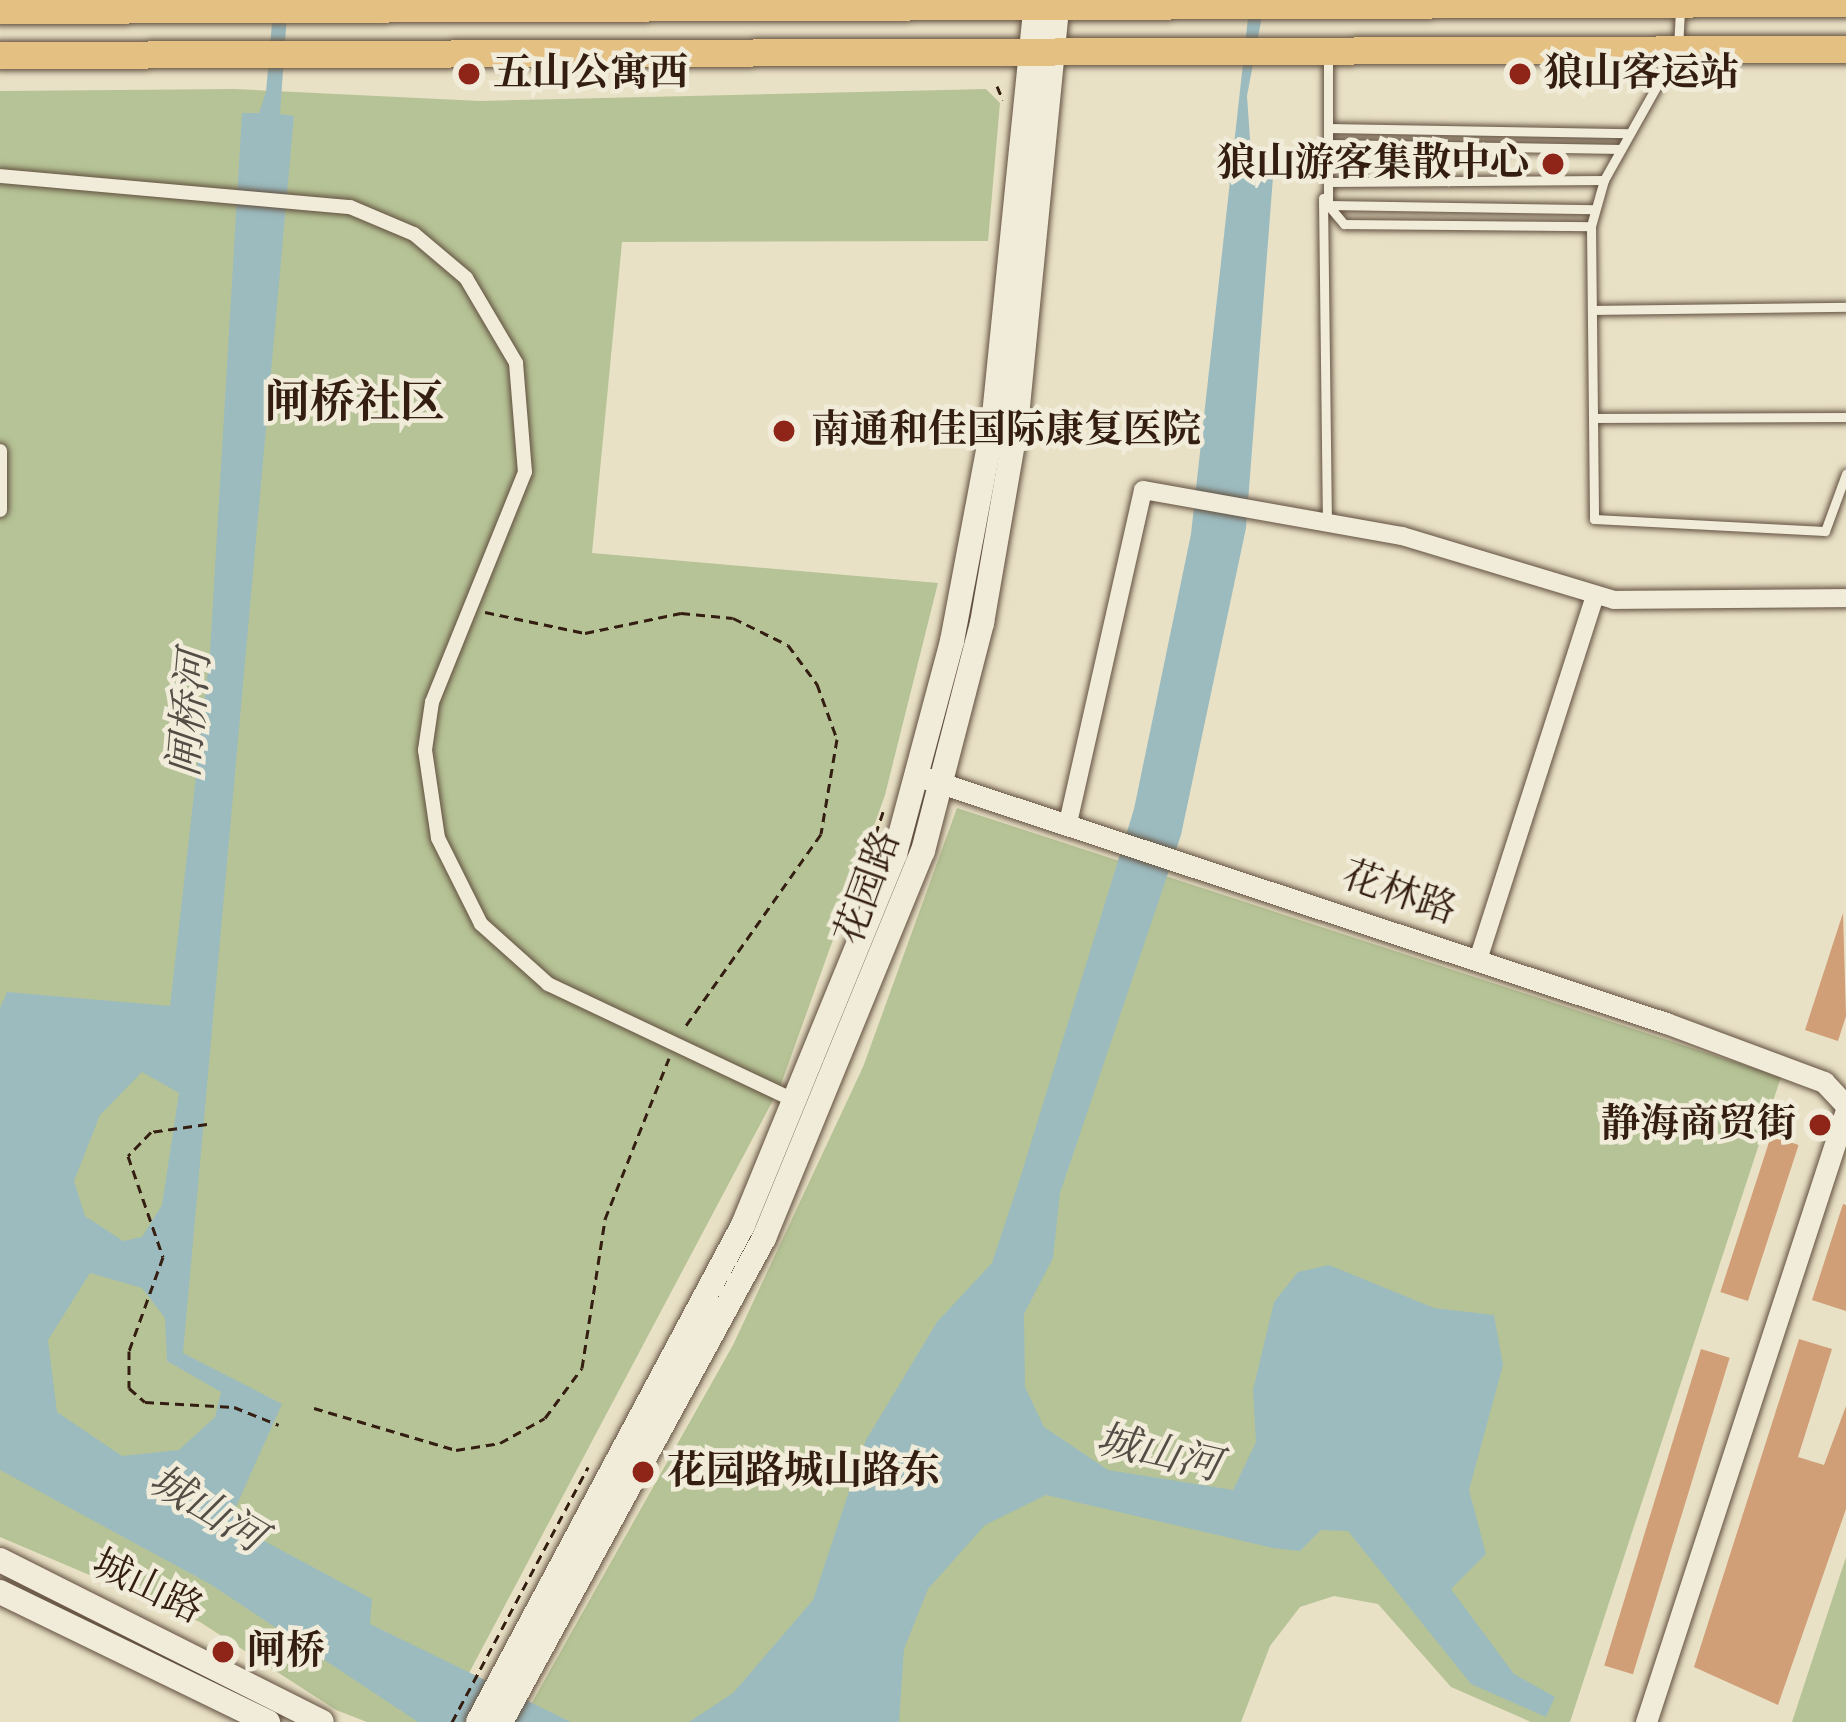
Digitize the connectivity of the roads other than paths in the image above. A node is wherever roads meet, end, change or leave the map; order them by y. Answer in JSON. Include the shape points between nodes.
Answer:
{"nodes":[{"id":1,"x":1047,"y":3,"type":"edge"},
{"id":2,"x":1846,"y":3,"type":"edge"},
{"id":3,"x":1680,"y":4,"type":"junction"},
{"id":4,"x":0,"y":10,"type":"edge"},
{"id":5,"x":1328,"y":45,"type":"junction"},
{"id":6,"x":1678,"y":48,"type":"junction"},
{"id":7,"x":1846,"y":49,"type":"edge"},
{"id":8,"x":1044,"y":50,"type":"junction"},
{"id":9,"x":0,"y":56,"type":"edge"},
{"id":10,"x":1328,"y":128,"type":"junction"},
{"id":11,"x":1629,"y":133,"type":"junction"},
{"id":12,"x":1328,"y":144,"type":"junction"},
{"id":13,"x":1621,"y":149,"type":"junction"},
{"id":14,"x":0,"y":176,"type":"edge"},
{"id":15,"x":1604,"y":180,"type":"junction"},
{"id":16,"x":1328,"y":182,"type":"junction"},
{"id":17,"x":1328,"y":205,"type":"junction"},
{"id":18,"x":1595,"y":209,"type":"junction"},
{"id":19,"x":1591,"y":226,"type":"junction"},
{"id":20,"x":1846,"y":307,"type":"edge"},
{"id":21,"x":1593,"y":310,"type":"junction"},
{"id":22,"x":1846,"y":417,"type":"edge"},
{"id":23,"x":1594,"y":418,"type":"junction"},
{"id":24,"x":0,"y":451,"type":"edge"},
{"id":25,"x":1846,"y":474,"type":"edge"},
{"id":26,"x":0,"y":510,"type":"edge"},
{"id":27,"x":1327,"y":522,"type":"junction"},
{"id":28,"x":1595,"y":596,"type":"junction"},
{"id":29,"x":1846,"y":598,"type":"edge"},
{"id":30,"x":928,"y":779,"type":"junction"},
{"id":31,"x":1068,"y":823,"type":"junction"},
{"id":32,"x":1478,"y":959,"type":"junction"},
{"id":33,"x":783,"y":1095,"type":"dead end"},
{"id":34,"x":1846,"y":1108,"type":"edge"},
{"id":35,"x":0,"y":1560,"type":"edge"},
{"id":36,"x":0,"y":1592,"type":"edge"},
{"id":37,"x":497,"y":1684,"type":"junction"},
{"id":38,"x":268,"y":1722,"type":"edge"},
{"id":39,"x":322,"y":1722,"type":"edge"},
{"id":40,"x":478,"y":1722,"type":"edge"},
{"id":41,"x":501,"y":1722,"type":"edge"},
{"id":42,"x":1646,"y":1722,"type":"edge"}],
"edges":[{"from":1,"to":3,"type":"main road","via":[[1235,11]]},
{"from":1,"to":4,"type":"main road"},
{"from":1,"to":8,"type":"main road","name":"花园路"},
{"from":2,"to":3,"type":"main road"},
{"from":3,"to":6,"type":"lane"},
{"from":5,"to":6,"type":"main road"},
{"from":5,"to":8,"type":"main road"},
{"from":5,"to":10,"type":"lane"},
{"from":6,"to":7,"type":"main road"},
{"from":6,"to":11,"type":"lane"},
{"from":8,"to":9,"type":"main road"},
{"from":8,"to":30,"type":"main road","name":"花园路","via":[[991,436]]},
{"from":10,"to":11,"type":"lane"},
{"from":10,"to":12,"type":"lane"},
{"from":10,"to":27,"type":"lane"},
{"from":11,"to":13,"type":"lane"},
{"from":12,"to":13,"type":"lane"},
{"from":12,"to":16,"type":"lane"},
{"from":13,"to":15,"type":"lane"},
{"from":14,"to":33,"type":"street","via":[[350,207],[414,234],[466,278],[506,340],[525,411],[525,472],[467,604],[425,750],[456,881],[482,924],[548,984]]},
{"from":15,"to":16,"type":"lane"},
{"from":15,"to":18,"type":"lane"},
{"from":16,"to":17,"type":"lane"},
{"from":17,"to":18,"type":"lane"},
{"from":17,"to":19,"type":"lane","via":[[1344,224],[1367,226]]},
{"from":18,"to":19,"type":"lane"},
{"from":19,"to":21,"type":"lane"},
{"from":20,"to":21,"type":"lane"},
{"from":21,"to":23,"type":"lane"},
{"from":22,"to":23,"type":"lane"},
{"from":23,"to":25,"type":"lane","via":[[1594,519],[1622,529],[1825,531]]},
{"from":24,"to":26,"type":"street"},
{"from":27,"to":28,"type":"street"},
{"from":27,"to":31,"type":"street","via":[[1144,490]]},
{"from":28,"to":29,"type":"street"},
{"from":28,"to":32,"type":"street"},
{"from":30,"to":31,"type":"street","name":"花林路"},
{"from":30,"to":37,"type":"main road","name":"花园路","via":[[827,1039],[743,1225]]},
{"from":31,"to":32,"type":"street","name":"花林路"},
{"from":32,"to":34,"type":"street","name":"花林路","via":[[1824,1082]]},
{"from":34,"to":42,"type":"street"},
{"from":35,"to":39,"type":"main road","name":"城山路"},
{"from":36,"to":38,"type":"main road","name":"城山路"},
{"from":37,"to":40,"type":"main road","name":"花园路"},
{"from":37,"to":41,"type":"main road","name":"花园路"}]}
